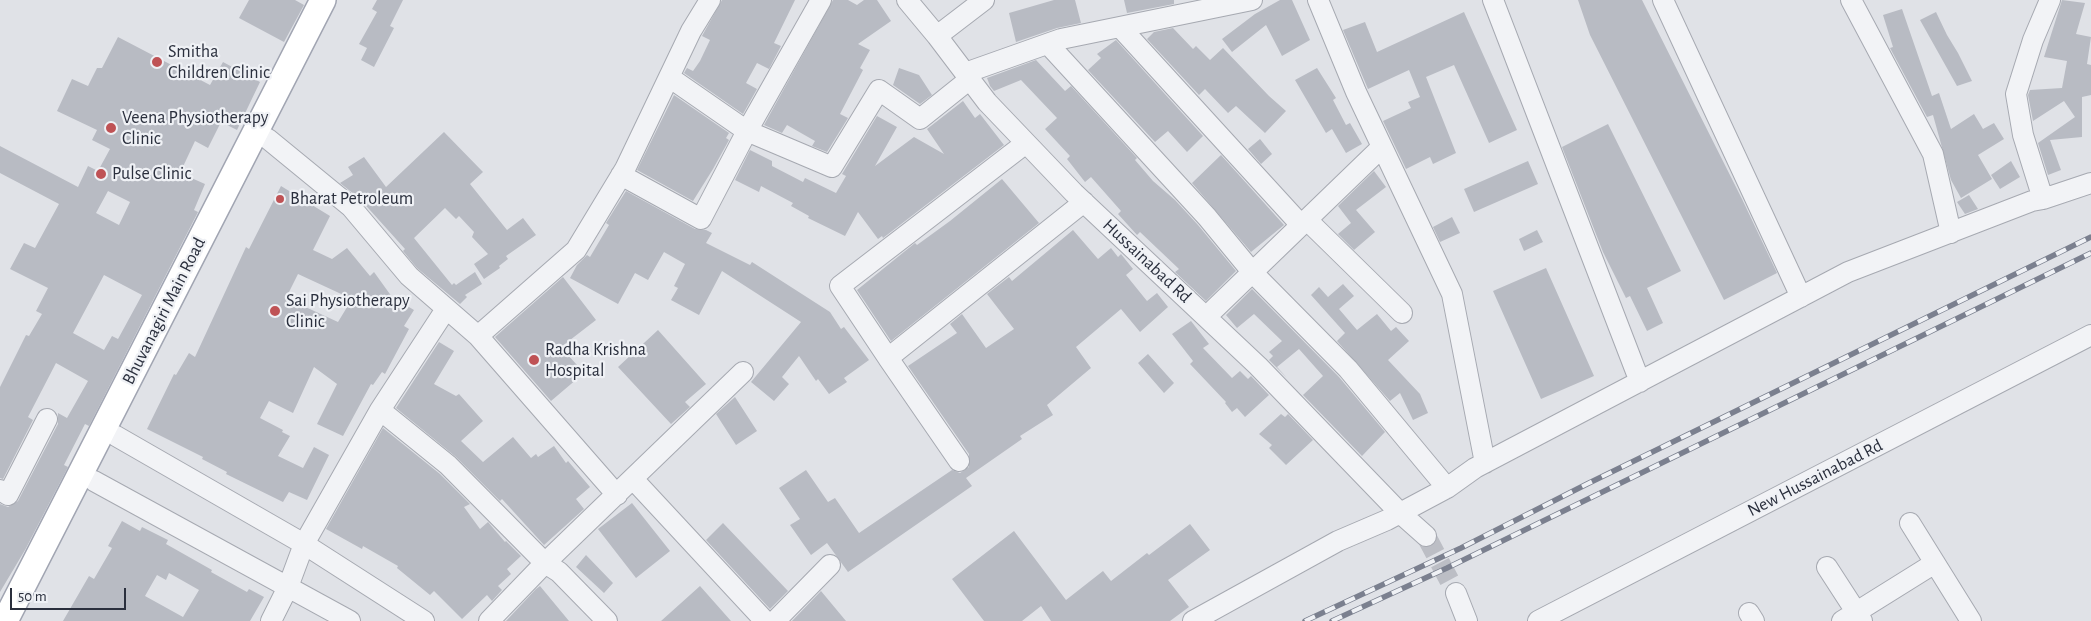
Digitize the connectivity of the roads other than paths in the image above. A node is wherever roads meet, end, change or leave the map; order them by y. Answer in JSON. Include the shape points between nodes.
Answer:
{"nodes":[{"id":1,"x":322,"y":0,"type":"edge"},
{"id":2,"x":338,"y":0,"type":"edge"},
{"id":3,"x":710,"y":0,"type":"edge"},
{"id":4,"x":821,"y":0,"type":"edge"},
{"id":5,"x":906,"y":0,"type":"edge"},
{"id":6,"x":984,"y":0,"type":"edge"},
{"id":7,"x":1252,"y":0,"type":"edge"},
{"id":8,"x":1318,"y":0,"type":"edge"},
{"id":9,"x":1492,"y":0,"type":"edge"},
{"id":10,"x":1663,"y":0,"type":"edge"},
{"id":11,"x":1851,"y":0,"type":"edge"},
{"id":12,"x":2050,"y":0,"type":"edge"},
{"id":13,"x":1120,"y":27,"type":"junction"},
{"id":14,"x":937,"y":36,"type":"junction"},
{"id":15,"x":1048,"y":44,"type":"junction"},
{"id":16,"x":967,"y":76,"type":"junction"},
{"id":17,"x":669,"y":77,"type":"junction"},
{"id":18,"x":747,"y":131,"type":"junction"},
{"id":19,"x":268,"y":139,"type":"junction"},
{"id":20,"x":1026,"y":143,"type":"junction"},
{"id":21,"x":1382,"y":147,"type":"junction"},
{"id":22,"x":621,"y":175,"type":"junction"},
{"id":23,"x":2091,"y":183,"type":"edge"},
{"id":24,"x":2043,"y":199,"type":"junction"},
{"id":25,"x":1084,"y":202,"type":"junction"},
{"id":26,"x":1304,"y":223,"type":"junction"},
{"id":27,"x":1951,"y":233,"type":"junction"},
{"id":28,"x":1253,"y":273,"type":"junction"},
{"id":29,"x":1801,"y":297,"type":"junction"},
{"id":30,"x":446,"y":309,"type":"junction"},
{"id":31,"x":1402,"y":313,"type":"dead end"},
{"id":32,"x":1206,"y":317,"type":"junction"},
{"id":33,"x":2091,"y":335,"type":"edge"},
{"id":34,"x":478,"y":336,"type":"junction"},
{"id":35,"x":888,"y":358,"type":"junction"},
{"id":36,"x":744,"y":372,"type":"dead end"},
{"id":37,"x":1640,"y":382,"type":"junction"},
{"id":38,"x":380,"y":410,"type":"junction"},
{"id":39,"x":47,"y":419,"type":"dead end"},
{"id":40,"x":116,"y":436,"type":"junction"},
{"id":41,"x":958,"y":461,"type":"dead end"},
{"id":42,"x":1485,"y":463,"type":"junction"},
{"id":43,"x":633,"y":479,"type":"junction"},
{"id":44,"x":94,"y":481,"type":"junction"},
{"id":45,"x":1447,"y":488,"type":"junction"},
{"id":46,"x":0,"y":490,"type":"edge"},
{"id":47,"x":617,"y":495,"type":"junction"},
{"id":48,"x":1399,"y":512,"type":"junction"},
{"id":49,"x":1910,"y":523,"type":"dead end"},
{"id":50,"x":1426,"y":536,"type":"tunnel mouth"},
{"id":51,"x":304,"y":544,"type":"junction"},
{"id":52,"x":544,"y":563,"type":"junction"},
{"id":53,"x":1935,"y":563,"type":"junction"},
{"id":54,"x":830,"y":566,"type":"dead end"},
{"id":55,"x":1827,"y":567,"type":"dead end"},
{"id":56,"x":288,"y":587,"type":"junction"},
{"id":57,"x":1456,"y":593,"type":"tunnel mouth"},
{"id":58,"x":1853,"y":618,"type":"edge"},
{"id":59,"x":5,"y":621,"type":"edge"},
{"id":60,"x":22,"y":621,"type":"edge"},
{"id":61,"x":271,"y":621,"type":"edge"},
{"id":62,"x":350,"y":621,"type":"edge"},
{"id":63,"x":424,"y":621,"type":"edge"},
{"id":64,"x":489,"y":621,"type":"edge"},
{"id":65,"x":607,"y":621,"type":"edge"},
{"id":66,"x":765,"y":621,"type":"edge"},
{"id":67,"x":775,"y":621,"type":"edge"},
{"id":68,"x":1193,"y":621,"type":"edge"},
{"id":69,"x":1467,"y":621,"type":"edge"},
{"id":70,"x":1538,"y":621,"type":"edge"},
{"id":71,"x":1971,"y":621,"type":"edge"}],
"edges":[{"from":1,"to":59,"type":"main road","name":"Bhuvanagiri Main Road"},
{"from":2,"to":19,"type":"main road","name":"Bhuvanagiri Main Road"},
{"from":3,"to":17,"type":"street"},
{"from":4,"to":18,"type":"street"},
{"from":5,"to":14,"type":"street","name":"Hussainabad Rd"},
{"from":6,"to":14,"type":"street"},
{"from":7,"to":13,"type":"street"},
{"from":8,"to":21,"type":"street"},
{"from":9,"to":37,"type":"street"},
{"from":10,"to":29,"type":"street"},
{"from":11,"to":27,"type":"street","via":[[1934,154]]},
{"from":12,"to":24,"type":"street","via":[[2016,94],[2023,135]]},
{"from":13,"to":15,"type":"street"},
{"from":13,"to":26,"type":"street"},
{"from":14,"to":16,"type":"street","name":"Hussainabad Rd"},
{"from":15,"to":16,"type":"street"},
{"from":15,"to":28,"type":"street"},
{"from":16,"to":18,"type":"street","via":[[920,119],[879,90],[832,168]]},
{"from":16,"to":20,"type":"street","name":"Hussainabad Rd","via":[[986,102]]},
{"from":17,"to":18,"type":"street"},
{"from":17,"to":22,"type":"street"},
{"from":18,"to":22,"type":"street","via":[[701,219]]},
{"from":19,"to":30,"type":"street","via":[[351,207],[409,276]]},
{"from":19,"to":40,"type":"main road","name":"Bhuvanagiri Main Road"},
{"from":20,"to":25,"type":"street","name":"Hussainabad Rd"},
{"from":20,"to":35,"type":"street","via":[[840,286]]},
{"from":21,"to":26,"type":"street"},
{"from":21,"to":42,"type":"street","via":[[1452,294]]},
{"from":22,"to":34,"type":"street","via":[[576,250]]},
{"from":23,"to":24,"type":"street"},
{"from":24,"to":27,"type":"street"},
{"from":25,"to":32,"type":"street","name":"Hussainabad Rd"},
{"from":25,"to":35,"type":"street"},
{"from":26,"to":28,"type":"street"},
{"from":26,"to":31,"type":"street"},
{"from":27,"to":29,"type":"street","via":[[1848,272]]},
{"from":28,"to":32,"type":"street"},
{"from":28,"to":45,"type":"street","via":[[1348,369]]},
{"from":29,"to":37,"type":"street"},
{"from":30,"to":34,"type":"street"},
{"from":30,"to":38,"type":"street"},
{"from":32,"to":48,"type":"street","name":"Hussainabad Rd"},
{"from":33,"to":70,"type":"street","name":"New Hussainabad Rd"},
{"from":34,"to":47,"type":"street"},
{"from":35,"to":41,"type":"street"},
{"from":36,"to":43,"type":"street"},
{"from":37,"to":42,"type":"street"},
{"from":38,"to":51,"type":"street"},
{"from":38,"to":52,"type":"street","via":[[448,465]]},
{"from":39,"to":46,"type":"street","via":[[8,495]]},
{"from":40,"to":44,"type":"main road","name":"Bhuvanagiri Main Road"},
{"from":40,"to":51,"type":"street"},
{"from":42,"to":45,"type":"street"},
{"from":43,"to":47,"type":"street"},
{"from":43,"to":66,"type":"street"},
{"from":44,"to":56,"type":"street"},
{"from":44,"to":60,"type":"main road","name":"Bhuvanagiri Main Road"},
{"from":45,"to":48,"type":"street"},
{"from":47,"to":52,"type":"street"},
{"from":48,"to":50,"type":"street"},
{"from":48,"to":68,"type":"street","via":[[1338,541]]},
{"from":49,"to":53,"type":"street"},
{"from":51,"to":56,"type":"street"},
{"from":51,"to":63,"type":"street"},
{"from":52,"to":64,"type":"street"},
{"from":52,"to":65,"type":"street","via":[[559,572]]},
{"from":53,"to":58,"type":"street"},
{"from":53,"to":71,"type":"street"},
{"from":54,"to":67,"type":"street"},
{"from":55,"to":58,"type":"street"},
{"from":56,"to":61,"type":"street"},
{"from":56,"to":62,"type":"street"},
{"from":57,"to":69,"type":"street"}]}
